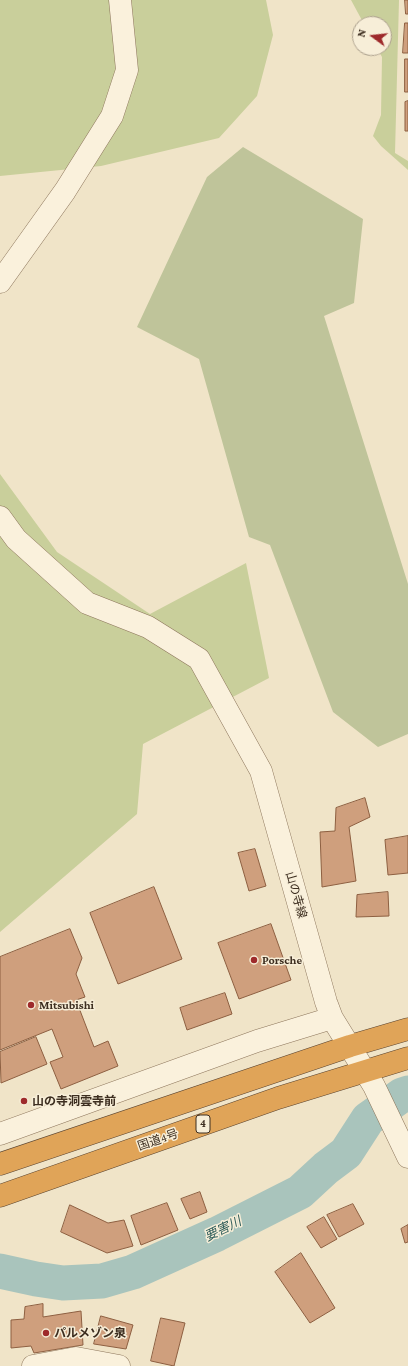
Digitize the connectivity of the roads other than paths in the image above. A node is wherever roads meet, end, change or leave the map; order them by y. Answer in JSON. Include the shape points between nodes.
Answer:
{"nodes":[{"id":1,"x":120,"y":0,"type":"edge"},
{"id":2,"x":0,"y":282,"type":"edge"},
{"id":3,"x":0,"y":517,"type":"edge"},
{"id":4,"x":332,"y":1018,"type":"junction"},
{"id":5,"x":408,"y":1029,"type":"edge"},
{"id":6,"x":350,"y":1046,"type":"junction"},
{"id":7,"x":408,"y":1058,"type":"edge"},
{"id":8,"x":365,"y":1071,"type":"junction"},
{"id":9,"x":0,"y":1134,"type":"edge"},
{"id":10,"x":408,"y":1157,"type":"edge"},
{"id":11,"x":0,"y":1164,"type":"edge"},
{"id":12,"x":0,"y":1196,"type":"edge"},
{"id":13,"x":33,"y":1366,"type":"edge"},
{"id":14,"x":119,"y":1366,"type":"edge"}],
"edges":[{"from":1,"to":2,"type":"street","via":[[127,70],[112,116],[65,191]]},
{"from":3,"to":4,"type":"street","name":"山の寺線","via":[[16,540],[87,604],[148,627],[199,659],[261,771]]},
{"from":4,"to":6,"type":"street","name":"山の寺線"},
{"from":4,"to":9,"type":"street","via":[[257,1041]]},
{"from":5,"to":6,"type":"highway","number":"4"},
{"from":6,"to":8,"type":"street","name":"山の寺線"},
{"from":6,"to":11,"type":"highway","number":"4"},
{"from":7,"to":8,"type":"highway","name":"国道4号","number":"4"},
{"from":8,"to":10,"type":"street","name":"山の寺線"},
{"from":8,"to":12,"type":"highway","name":"国道4号","number":"4","via":[[278,1098]]},
{"from":13,"to":14,"type":"street","via":[[76,1358]]}]}
